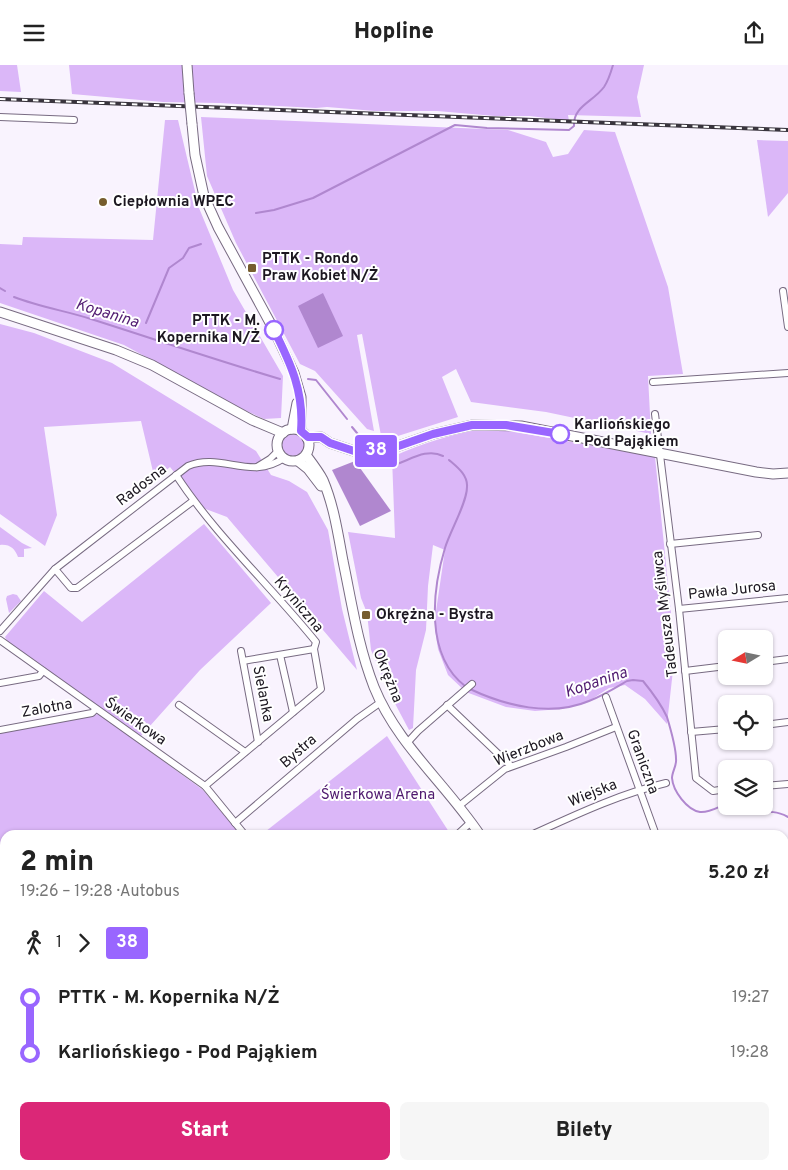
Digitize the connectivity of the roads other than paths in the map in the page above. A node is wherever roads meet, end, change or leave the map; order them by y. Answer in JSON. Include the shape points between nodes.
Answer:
{"nodes":[{"id":1,"x":187,"y":65,"type":"edge"},
{"id":2,"x":0,"y":117,"type":"edge"},
{"id":3,"x":74,"y":120,"type":"dead end"},
{"id":4,"x":783,"y":291,"type":"dead end"},
{"id":5,"x":0,"y":312,"type":"edge"},
{"id":6,"x":788,"y":327,"type":"edge"},
{"id":7,"x":788,"y":373,"type":"edge"},
{"id":8,"x":653,"y":382,"type":"dead end"},
{"id":9,"x":654,"y":414,"type":"dead end"},
{"id":10,"x":262,"y":425,"type":"junction"},
{"id":11,"x":283,"y":433,"type":"junction"},
{"id":12,"x":302,"y":443,"type":"junction"},
{"id":13,"x":280,"y":450,"type":"junction"},
{"id":14,"x":660,"y":453,"type":"junction"},
{"id":15,"x":788,"y":473,"type":"edge"},
{"id":16,"x":176,"y":475,"type":"junction"},
{"id":17,"x":193,"y":501,"type":"junction"},
{"id":18,"x":758,"y":535,"type":"dead end"},
{"id":19,"x":670,"y":545,"type":"junction"},
{"id":20,"x":55,"y":569,"type":"junction"},
{"id":21,"x":788,"y":598,"type":"edge"},
{"id":22,"x":678,"y":609,"type":"junction"},
{"id":23,"x":0,"y":631,"type":"edge"},
{"id":24,"x":0,"y":641,"type":"edge"},
{"id":25,"x":314,"y":649,"type":"junction"},
{"id":26,"x":241,"y":651,"type":"dead end"},
{"id":27,"x":280,"y":655,"type":"junction"},
{"id":28,"x":788,"y":659,"type":"edge"},
{"id":29,"x":243,"y":661,"type":"junction"},
{"id":30,"x":773,"y":661,"type":"edge"},
{"id":31,"x":718,"y":667,"type":"edge"},
{"id":32,"x":43,"y":671,"type":"junction"},
{"id":33,"x":685,"y":671,"type":"junction"},
{"id":34,"x":0,"y":683,"type":"edge"},
{"id":35,"x":472,"y":683,"type":"dead end"},
{"id":36,"x":606,"y":697,"type":"dead end"},
{"id":37,"x":381,"y":702,"type":"junction"},
{"id":38,"x":179,"y":705,"type":"dead end"},
{"id":39,"x":448,"y":705,"type":"junction"},
{"id":40,"x":96,"y":709,"type":"junction"},
{"id":41,"x":293,"y":712,"type":"junction"},
{"id":42,"x":788,"y":723,"type":"edge"},
{"id":43,"x":773,"y":724,"type":"edge"},
{"id":44,"x":616,"y":727,"type":"junction"},
{"id":45,"x":0,"y":730,"type":"edge"},
{"id":46,"x":718,"y":730,"type":"edge"},
{"id":47,"x":691,"y":733,"type":"junction"},
{"id":48,"x":258,"y":742,"type":"junction"},
{"id":49,"x":406,"y":743,"type":"junction"},
{"id":50,"x":245,"y":752,"type":"junction"},
{"id":51,"x":511,"y":766,"type":"junction"},
{"id":52,"x":666,"y":783,"type":"dead end"},
{"id":53,"x":788,"y":784,"type":"edge"},
{"id":54,"x":773,"y":785,"type":"edge"},
{"id":55,"x":205,"y":786,"type":"junction"},
{"id":56,"x":639,"y":789,"type":"junction"},
{"id":57,"x":718,"y":790,"type":"edge"},
{"id":58,"x":459,"y":806,"type":"junction"},
{"id":59,"x":471,"y":822,"type":"junction"},
{"id":60,"x":235,"y":823,"type":"junction"},
{"id":61,"x":241,"y":830,"type":"edge"},
{"id":62,"x":462,"y":830,"type":"edge"},
{"id":63,"x":477,"y":830,"type":"edge"},
{"id":64,"x":542,"y":830,"type":"edge"},
{"id":65,"x":654,"y":830,"type":"edge"}],
"edges":[{"from":1,"to":12,"type":"street","bridge":true,"via":[[194,155],[204,197],[289,361],[297,385]]},
{"from":2,"to":3,"type":"street"},
{"from":4,"to":6,"type":"street"},
{"from":5,"to":10,"type":"street","via":[[152,365]]},
{"from":7,"to":8,"type":"street"},
{"from":9,"to":14,"type":"street","name":"Tadeusza Myśliwca"},
{"from":10,"to":11,"type":"street"},
{"from":10,"to":13,"type":"street"},
{"from":11,"to":12,"type":"street"},
{"from":11,"to":13,"type":"street"},
{"from":12,"to":13,"type":"street","via":[[288,461]]},
{"from":12,"to":14,"type":"street","via":[[330,443],[363,454],[472,425],[506,425]]},
{"from":12,"to":37,"type":"street","name":"Okrężna","via":[[323,479],[330,499],[358,635]]},
{"from":13,"to":16,"type":"street","name":"Radosna","via":[[258,467],[194,463]]},
{"from":14,"to":15,"type":"street","via":[[756,472]]},
{"from":14,"to":19,"type":"street","name":"Tadeusza Myśliwca"},
{"from":16,"to":17,"type":"street","name":"Kryniczna"},
{"from":16,"to":20,"type":"street","name":"Radosna"},
{"from":17,"to":20,"type":"street","via":[[77,588],[71,588]]},
{"from":17,"to":25,"type":"street","name":"Kryniczna","via":[[316,642]]},
{"from":18,"to":19,"type":"street"},
{"from":19,"to":22,"type":"street","name":"Tadeusza Myśliwca"},
{"from":20,"to":23,"type":"street","name":"Radosna"},
{"from":21,"to":22,"type":"street","name":"Pawła Jurosa"},
{"from":22,"to":33,"type":"street","name":"Tadeusza Myśliwca"},
{"from":24,"to":32,"type":"street","name":"Świerkowa"},
{"from":25,"to":27,"type":"street"},
{"from":25,"to":41,"type":"street","name":"Kryniczna","via":[[321,689]]},
{"from":26,"to":29,"type":"street","name":"Sielanka"},
{"from":27,"to":29,"type":"street"},
{"from":27,"to":41,"type":"street"},
{"from":28,"to":30,"type":"street"},
{"from":29,"to":48,"type":"street","name":"Sielanka"},
{"from":31,"to":33,"type":"street"},
{"from":32,"to":34,"type":"street","via":[[39,676]]},
{"from":32,"to":40,"type":"street","name":"Świerkowa"},
{"from":33,"to":47,"type":"street","name":"Tadeusza Myśliwca"},
{"from":35,"to":39,"type":"street"},
{"from":36,"to":44,"type":"street","name":"Graniczna"},
{"from":37,"to":49,"type":"street","name":"Okrężna"},
{"from":37,"to":60,"type":"street","name":"Bystra"},
{"from":38,"to":50,"type":"street"},
{"from":39,"to":49,"type":"street"},
{"from":39,"to":51,"type":"street"},
{"from":40,"to":45,"type":"street","name":"Zalotna","via":[[92,713]]},
{"from":40,"to":55,"type":"street","name":"Świerkowa"},
{"from":41,"to":48,"type":"street","name":"Kryniczna"},
{"from":42,"to":43,"type":"street"},
{"from":44,"to":51,"type":"street","name":"Wierzbowa"},
{"from":44,"to":56,"type":"street","name":"Graniczna"},
{"from":46,"to":47,"type":"street"},
{"from":47,"to":57,"type":"street","name":"Tadeusza Myśliwca","via":[[696,778],[713,791]]},
{"from":48,"to":50,"type":"street","name":"Kryniczna"},
{"from":49,"to":58,"type":"street","name":"Okrężna"},
{"from":50,"to":55,"type":"street","name":"Kryniczna"},
{"from":51,"to":58,"type":"street","name":"Wierzbowa","via":[[491,778]]},
{"from":52,"to":56,"type":"street","name":"Wiejska"},
{"from":53,"to":54,"type":"street"},
{"from":55,"to":60,"type":"street","name":"Świerkowa"},
{"from":56,"to":64,"type":"street","name":"Wiejska"},
{"from":56,"to":65,"type":"street","name":"Graniczna"},
{"from":58,"to":59,"type":"street","name":"Okrężna"},
{"from":59,"to":62,"type":"street"},
{"from":59,"to":63,"type":"street","name":"Okrężna"},
{"from":60,"to":61,"type":"street","name":"Świerkowa"}]}
